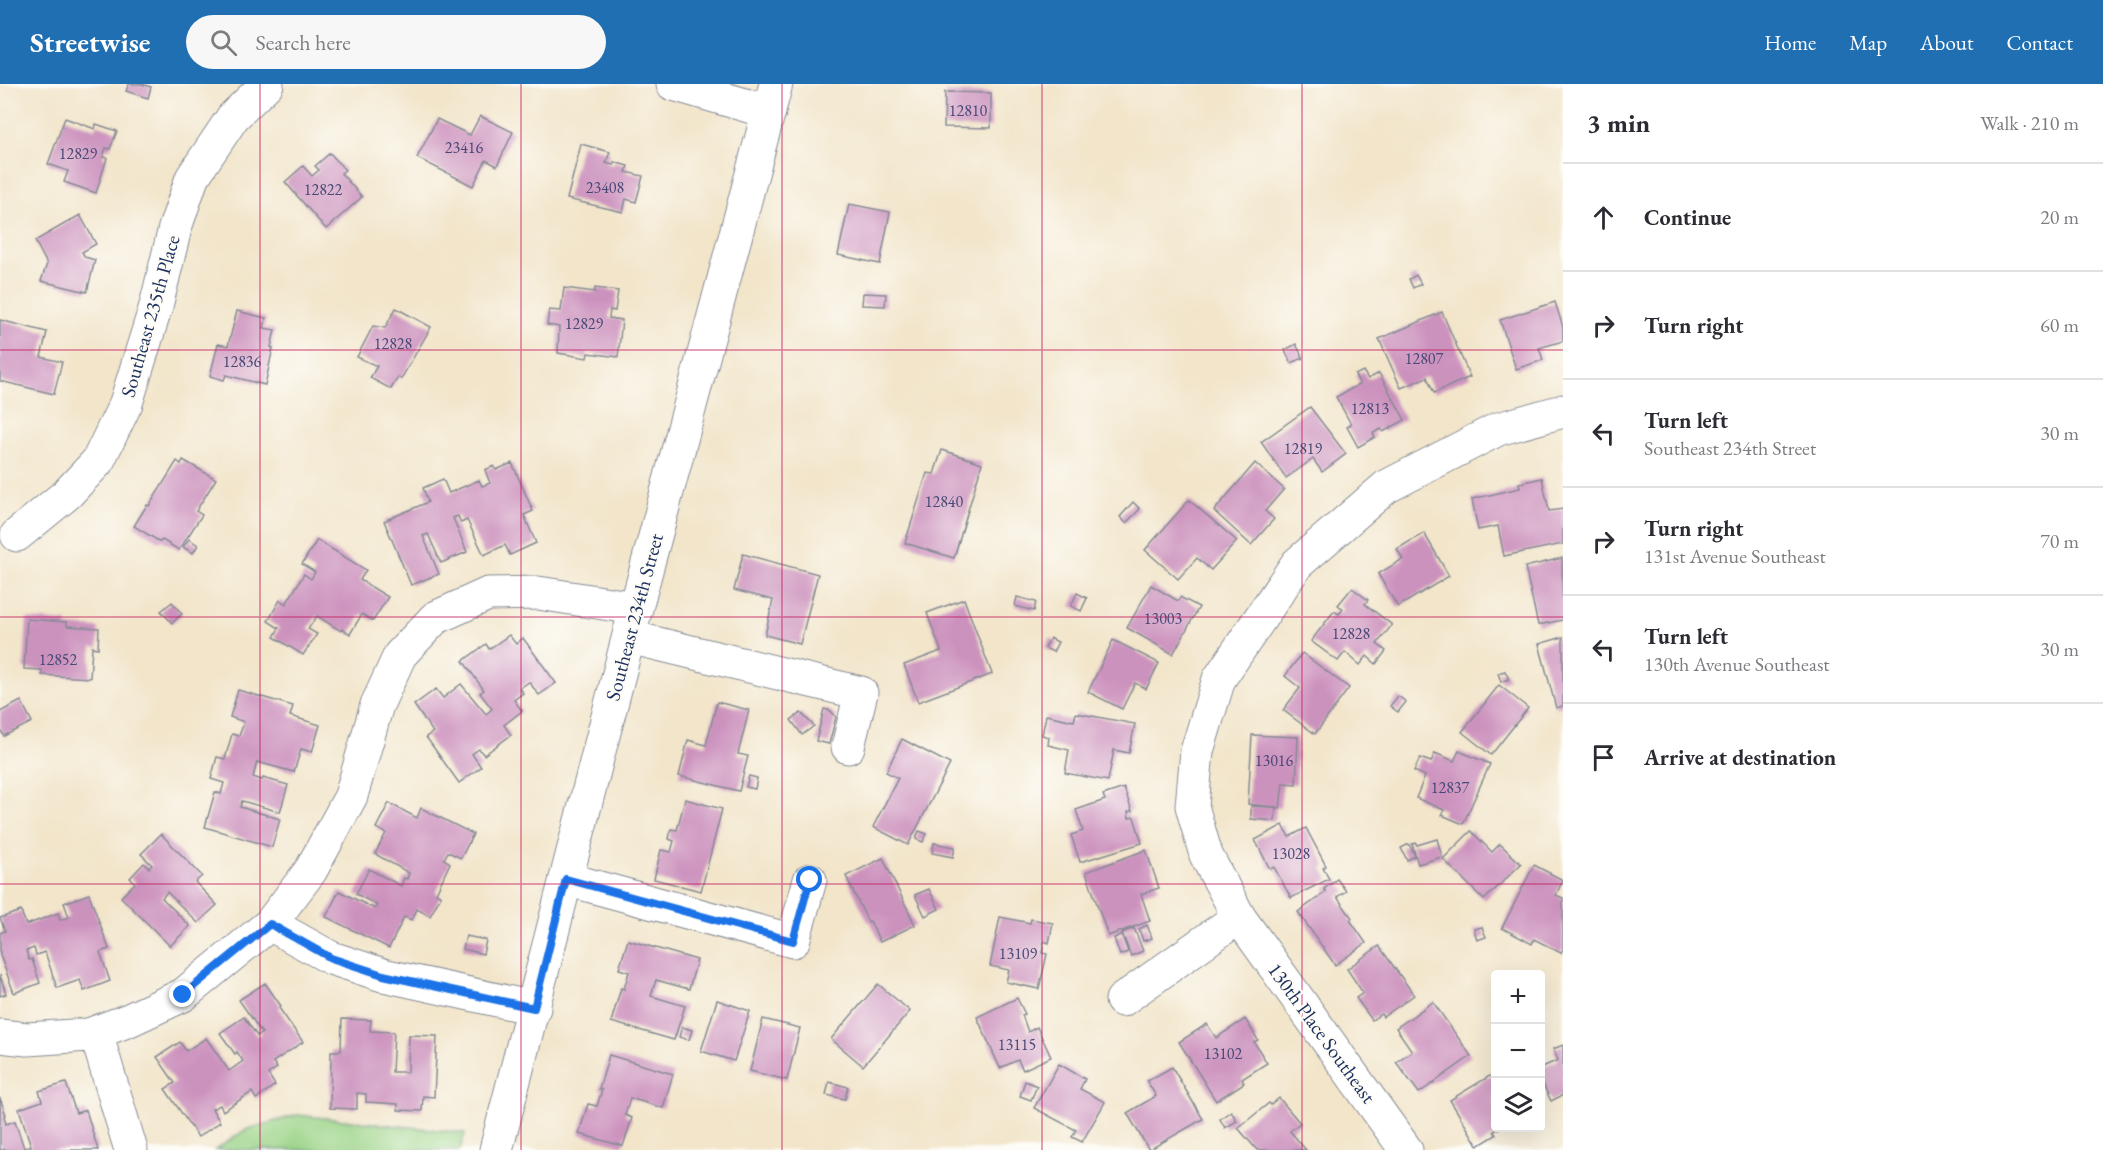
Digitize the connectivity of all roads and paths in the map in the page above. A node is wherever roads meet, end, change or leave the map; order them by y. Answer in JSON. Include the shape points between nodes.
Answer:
{"nodes":[{"id":1,"x":267,"y":84,"type":"edge"},
{"id":2,"x":673,"y":84,"type":"edge"},
{"id":3,"x":773,"y":98,"type":"edge"},
{"id":4,"x":1563,"y":411,"type":"edge"},
{"id":5,"x":17,"y":535,"type":"dead end"},
{"id":6,"x":632,"y":622,"type":"junction"},
{"id":7,"x":848,"y":747,"type":"dead end"},
{"id":8,"x":566,"y":879,"type":"junction"},
{"id":9,"x":810,"y":880,"type":"dead end"},
{"id":10,"x":1239,"y":917,"type":"junction"},
{"id":11,"x":270,"y":924,"type":"junction"},
{"id":12,"x":1122,"y":1000,"type":"dead end"},
{"id":13,"x":534,"y":1008,"type":"junction"},
{"id":14,"x":96,"y":1033,"type":"junction"},
{"id":15,"x":0,"y":1036,"type":"edge"},
{"id":16,"x":131,"y":1150,"type":"edge"},
{"id":17,"x":496,"y":1150,"type":"edge"},
{"id":18,"x":1406,"y":1150,"type":"edge"}],
"edges":[{"from":1,"to":5,"type":"street","name":"Southeast 235th Place","via":[[233,117],[192,178],[126,403],[98,461],[67,494]]},
{"from":2,"to":3,"type":"street"},
{"from":3,"to":6,"type":"street","name":"Southeast 234th Street"},
{"from":4,"to":10,"type":"street","name":"130th Place Southeast","via":[[1498,429],[1386,487],[1297,564],[1219,679],[1197,751],[1192,806],[1206,855]]},
{"from":6,"to":7,"type":"street","via":[[861,693]]},
{"from":6,"to":8,"type":"street","name":"Southeast 234th Street"},
{"from":6,"to":11,"type":"street","via":[[538,593],[488,594],[435,618],[400,656],[377,705],[351,796],[311,870]]},
{"from":8,"to":9,"type":"street","via":[[793,941]]},
{"from":8,"to":13,"type":"street","name":"Southeast 234th Street"},
{"from":10,"to":12,"type":"street"},
{"from":10,"to":18,"type":"street","name":"130th Place Southeast"},
{"from":11,"to":13,"type":"street","via":[[331,958],[383,975]]},
{"from":11,"to":14,"type":"street","via":[[183,995]]},
{"from":13,"to":17,"type":"street","name":"Southeast 234th Street"},
{"from":14,"to":15,"type":"street","via":[[27,1039]]},
{"from":14,"to":16,"type":"street"}]}
